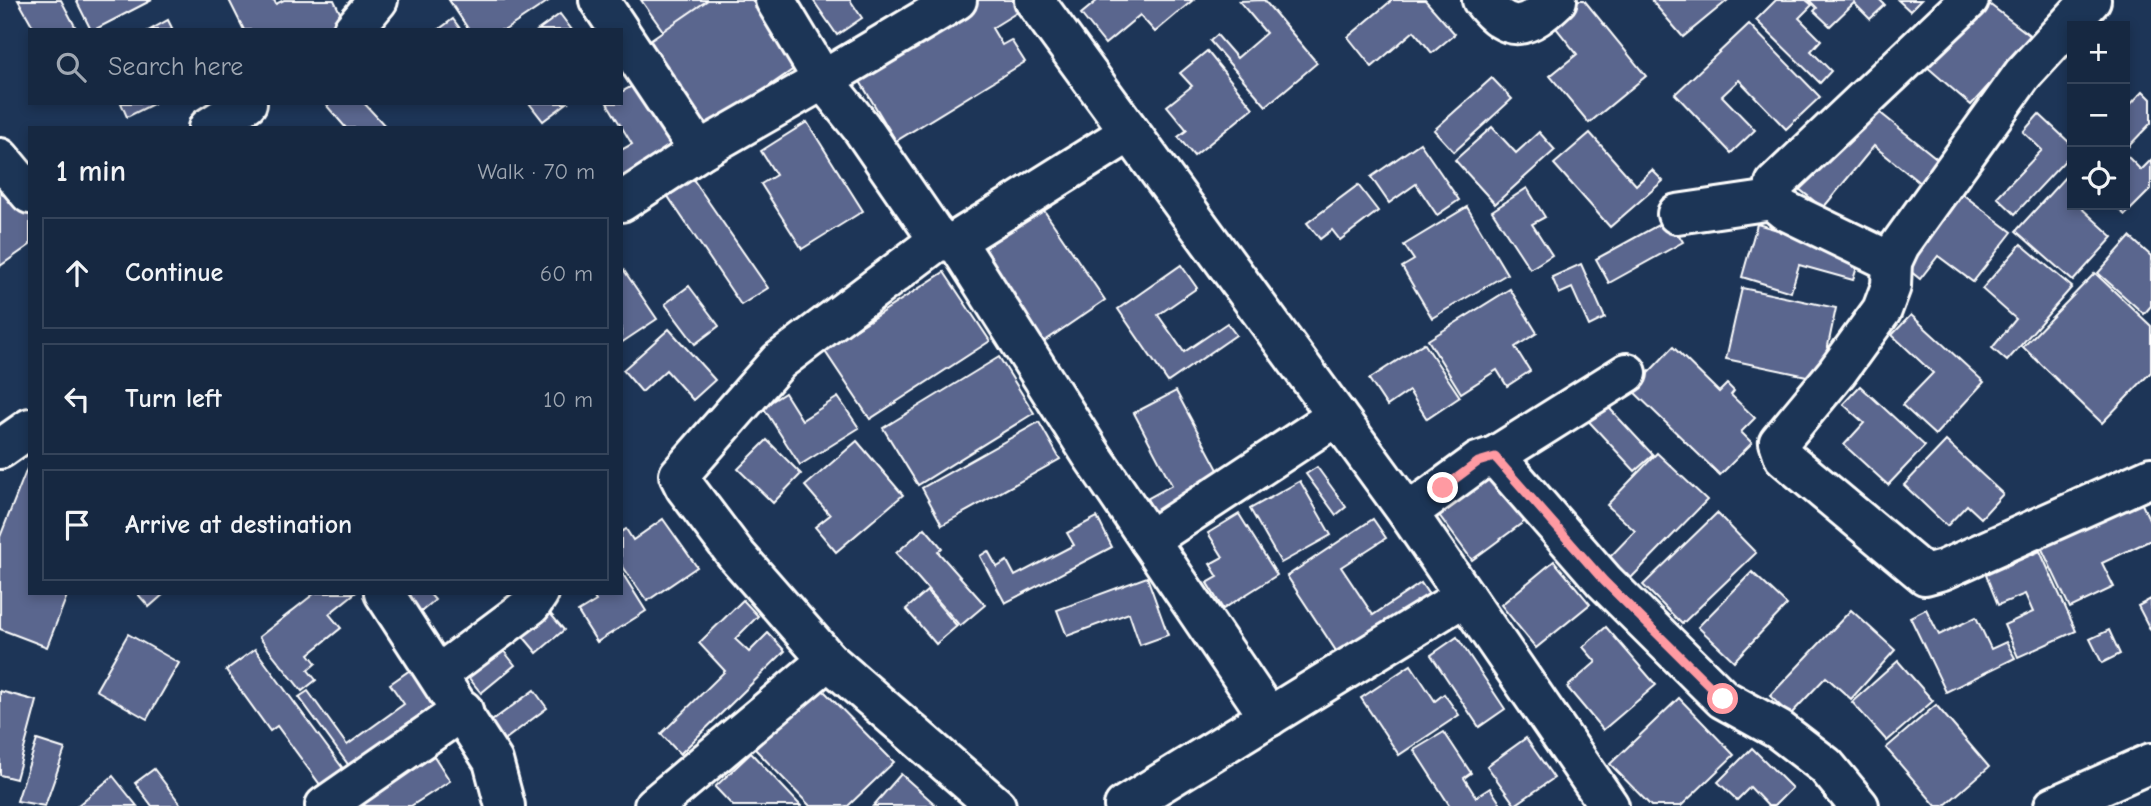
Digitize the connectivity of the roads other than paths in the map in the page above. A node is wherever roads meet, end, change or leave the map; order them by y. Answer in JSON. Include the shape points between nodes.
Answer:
{"nodes":[{"id":1,"x":378,"y":0,"type":"edge"},
{"id":2,"x":599,"y":0,"type":"edge"},
{"id":3,"x":775,"y":0,"type":"edge"},
{"id":4,"x":957,"y":0,"type":"edge"},
{"id":5,"x":1034,"y":0,"type":"edge"},
{"id":6,"x":1482,"y":0,"type":"edge"},
{"id":7,"x":1557,"y":0,"type":"edge"},
{"id":8,"x":1969,"y":0,"type":"edge"},
{"id":9,"x":2091,"y":0,"type":"edge"},
{"id":10,"x":355,"y":28,"type":"edge"},
{"id":11,"x":617,"y":28,"type":"edge"},
{"id":12,"x":623,"y":37,"type":"edge"},
{"id":13,"x":823,"y":80,"type":"junction"},
{"id":14,"x":244,"y":105,"type":"edge"},
{"id":15,"x":211,"y":126,"type":"edge"},
{"id":16,"x":1130,"y":132,"type":"junction"},
{"id":17,"x":699,"y":151,"type":"junction"},
{"id":18,"x":0,"y":158,"type":"edge"},
{"id":19,"x":28,"y":192,"type":"edge"},
{"id":20,"x":1772,"y":200,"type":"junction"},
{"id":21,"x":623,"y":201,"type":"edge"},
{"id":22,"x":1677,"y":214,"type":"dead end"},
{"id":23,"x":948,"y":240,"type":"junction"},
{"id":24,"x":1892,"y":262,"type":"junction"},
{"id":25,"x":1627,"y":373,"type":"dead end"},
{"id":26,"x":1337,"y":416,"type":"junction"},
{"id":27,"x":28,"y":429,"type":"edge"},
{"id":28,"x":0,"y":449,"type":"edge"},
{"id":29,"x":1495,"y":457,"type":"junction"},
{"id":30,"x":2151,"y":477,"type":"edge"},
{"id":31,"x":1408,"y":513,"type":"junction"},
{"id":32,"x":1149,"y":540,"type":"junction"},
{"id":33,"x":385,"y":595,"type":"edge"},
{"id":34,"x":538,"y":595,"type":"edge"},
{"id":35,"x":1465,"y":596,"type":"junction"},
{"id":36,"x":828,"y":660,"type":"junction"},
{"id":37,"x":439,"y":674,"type":"junction"},
{"id":38,"x":463,"y":710,"type":"junction"},
{"id":39,"x":1269,"y":717,"type":"junction"},
{"id":40,"x":2151,"y":763,"type":"edge"},
{"id":41,"x":325,"y":806,"type":"edge"},
{"id":42,"x":505,"y":806,"type":"edge"},
{"id":43,"x":654,"y":806,"type":"edge"},
{"id":44,"x":996,"y":806,"type":"edge"},
{"id":45,"x":1124,"y":806,"type":"edge"},
{"id":46,"x":1609,"y":806,"type":"edge"},
{"id":47,"x":1859,"y":806,"type":"edge"},
{"id":48,"x":2054,"y":806,"type":"edge"}],
"edges":[{"from":1,"to":10,"type":"street"},
{"from":2,"to":11,"type":"street"},
{"from":3,"to":13,"type":"street"},
{"from":4,"to":13,"type":"street"},
{"from":5,"to":16,"type":"street"},
{"from":6,"to":7,"type":"street","via":[[1507,23],[1520,26],[1536,20]]},
{"from":8,"to":20,"type":"street","via":[[1775,184]]},
{"from":9,"to":24,"type":"street","via":[[2023,74],[1899,245]]},
{"from":12,"to":17,"type":"street"},
{"from":13,"to":17,"type":"street"},
{"from":13,"to":23,"type":"street"},
{"from":14,"to":15,"type":"street"},
{"from":16,"to":23,"type":"street"},
{"from":16,"to":26,"type":"street"},
{"from":17,"to":21,"type":"street"},
{"from":18,"to":19,"type":"street"},
{"from":20,"to":22,"type":"street"},
{"from":20,"to":24,"type":"street"},
{"from":23,"to":32,"type":"street"},
{"from":23,"to":36,"type":"street","via":[[779,361],[679,475],[729,546]]},
{"from":24,"to":30,"type":"street","via":[[1891,286],[1882,310],[1779,442],[1784,457],[1914,568],[1925,575],[1943,570]]},
{"from":25,"to":29,"type":"street"},
{"from":26,"to":31,"type":"street"},
{"from":26,"to":32,"type":"street"},
{"from":27,"to":28,"type":"street"},
{"from":29,"to":31,"type":"street","via":[[1478,462]]},
{"from":29,"to":47,"type":"street","via":[[1604,581],[1723,699],[1779,730],[1826,766]]},
{"from":31,"to":35,"type":"street"},
{"from":32,"to":39,"type":"street"},
{"from":33,"to":37,"type":"street"},
{"from":34,"to":37,"type":"street","via":[[531,605]]},
{"from":35,"to":39,"type":"street"},
{"from":35,"to":46,"type":"street"},
{"from":36,"to":43,"type":"street"},
{"from":36,"to":44,"type":"street"},
{"from":37,"to":38,"type":"street"},
{"from":38,"to":41,"type":"street"},
{"from":38,"to":42,"type":"street","via":[[494,761]]},
{"from":39,"to":45,"type":"street"},
{"from":40,"to":48,"type":"street"}]}
